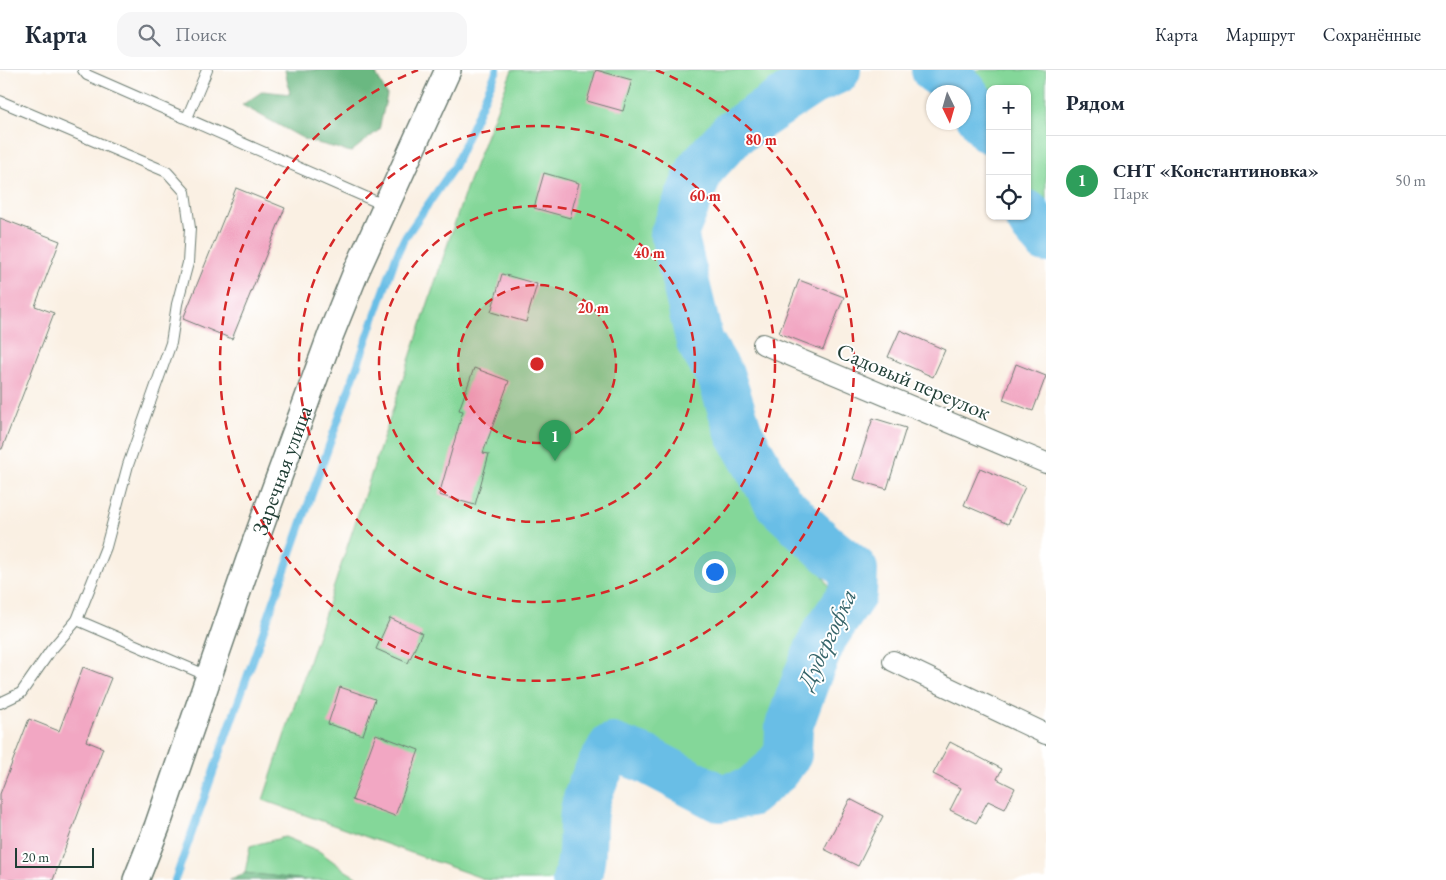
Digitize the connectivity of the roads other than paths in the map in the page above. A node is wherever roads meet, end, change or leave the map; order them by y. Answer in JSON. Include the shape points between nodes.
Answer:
{"nodes":[{"id":1,"x":84,"y":70,"type":"edge"},
{"id":2,"x":207,"y":70,"type":"edge"},
{"id":3,"x":448,"y":70,"type":"edge"},
{"id":4,"x":0,"y":101,"type":"edge"},
{"id":5,"x":187,"y":118,"type":"junction"},
{"id":6,"x":387,"y":206,"type":"junction"},
{"id":7,"x":763,"y":344,"type":"dead end"},
{"id":8,"x":1046,"y":463,"type":"edge"},
{"id":9,"x":76,"y":620,"type":"junction"},
{"id":10,"x":893,"y":661,"type":"dead end"},
{"id":11,"x":209,"y":676,"type":"junction"},
{"id":12,"x":0,"y":703,"type":"edge"},
{"id":13,"x":1046,"y":734,"type":"edge"},
{"id":14,"x":136,"y":880,"type":"edge"}],
"edges":[{"from":1,"to":5,"type":"lane"},
{"from":2,"to":5,"type":"lane"},
{"from":3,"to":6,"type":"street","name":"Заречная улица"},
{"from":4,"to":9,"type":"lane","via":[[167,172],[185,192],[190,228],[188,263],[171,343],[128,465],[106,547]]},
{"from":5,"to":6,"type":"lane"},
{"from":6,"to":11,"type":"street","name":"Заречная улица","via":[[331,334]]},
{"from":7,"to":8,"type":"street","name":"Садовый переулок"},
{"from":9,"to":11,"type":"lane"},
{"from":9,"to":12,"type":"lane","via":[[21,693]]},
{"from":10,"to":13,"type":"street"},
{"from":11,"to":14,"type":"street","name":"Заречная улица"}]}
